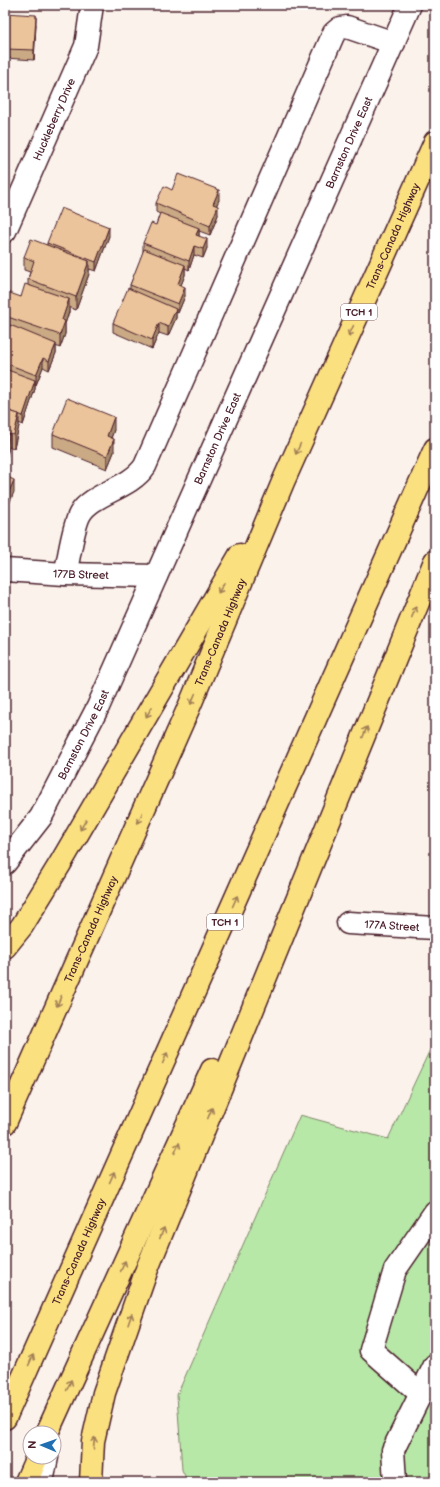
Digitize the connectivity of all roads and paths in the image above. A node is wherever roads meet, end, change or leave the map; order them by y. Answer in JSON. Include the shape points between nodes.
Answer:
{"nodes":[{"id":1,"x":92,"y":5,"type":"edge"},
{"id":2,"x":410,"y":5,"type":"edge"},
{"id":3,"x":394,"y":43,"type":"junction"},
{"id":4,"x":435,"y":142,"type":"edge"},
{"id":5,"x":5,"y":231,"type":"edge"},
{"id":6,"x":435,"y":449,"type":"edge"},
{"id":7,"x":283,"y":482,"type":"junction"},
{"id":8,"x":435,"y":561,"type":"edge"},
{"id":9,"x":5,"y":570,"type":"edge"},
{"id":10,"x":66,"y":574,"type":"junction"},
{"id":11,"x":156,"y":576,"type":"junction"},
{"id":12,"x":350,"y":768,"type":"junction"},
{"id":13,"x":5,"y":862,"type":"edge"},
{"id":14,"x":348,"y":923,"type":"dead end"},
{"id":15,"x":435,"y":928,"type":"edge"},
{"id":16,"x":5,"y":947,"type":"edge"},
{"id":17,"x":5,"y":1123,"type":"edge"},
{"id":18,"x":435,"y":1212,"type":"edge"},
{"id":19,"x":435,"y":1365,"type":"edge"},
{"id":20,"x":421,"y":1394,"type":"junction"},
{"id":21,"x":5,"y":1418,"type":"edge"},
{"id":22,"x":52,"y":1425,"type":"edge"},
{"id":23,"x":33,"y":1465,"type":"edge"},
{"id":24,"x":45,"y":1465,"type":"edge"},
{"id":25,"x":26,"y":1482,"type":"edge"},
{"id":26,"x":42,"y":1482,"type":"edge"},
{"id":27,"x":91,"y":1482,"type":"edge"},
{"id":28,"x":395,"y":1482,"type":"edge"}],
"edges":[{"from":1,"to":5,"type":"street","name":"Huckleberry Drive","via":[[86,46]]},
{"from":2,"to":3,"type":"street","name":"Barnston Drive East"},
{"from":3,"to":10,"type":"street","via":[[347,27],[340,28],[334,33],[145,466],[132,480],[86,507],[80,514]]},
{"from":3,"to":11,"type":"street","name":"Barnston Drive East"},
{"from":4,"to":7,"type":"highway","name":"Trans-Canada Highway","number":"TCH 1","one_way":true},
{"from":21,"to":6,"type":"highway","name":"Trans-Canada Highway","number":"TCH 1","one_way":true},
{"from":7,"to":16,"type":"highway","one_way":true,"via":[[60,864],[22,926]]},
{"from":7,"to":17,"type":"highway","name":"Trans-Canada Highway","number":"TCH 1","one_way":true,"via":[[189,707]]},
{"from":12,"to":8,"type":"highway","one_way":true},
{"from":9,"to":10,"type":"street","name":"177B Street"},
{"from":10,"to":11,"type":"street","name":"177B Street"},
{"from":11,"to":13,"type":"street","name":"Barnston Drive East","via":[[98,707],[69,764],[41,817]]},
{"from":22,"to":12,"type":"highway","one_way":true},
{"from":27,"to":12,"type":"highway","one_way":true,"via":[[93,1442],[104,1393],[147,1269]]},
{"from":14,"to":15,"type":"street","name":"177A Street"},
{"from":18,"to":20,"type":"street","via":[[395,1270],[370,1350]]},
{"from":19,"to":20,"type":"street"},
{"from":20,"to":28,"type":"street","via":[[393,1450]]},
{"from":23,"to":25,"type":"highway"},
{"from":24,"to":26,"type":"street"}]}
